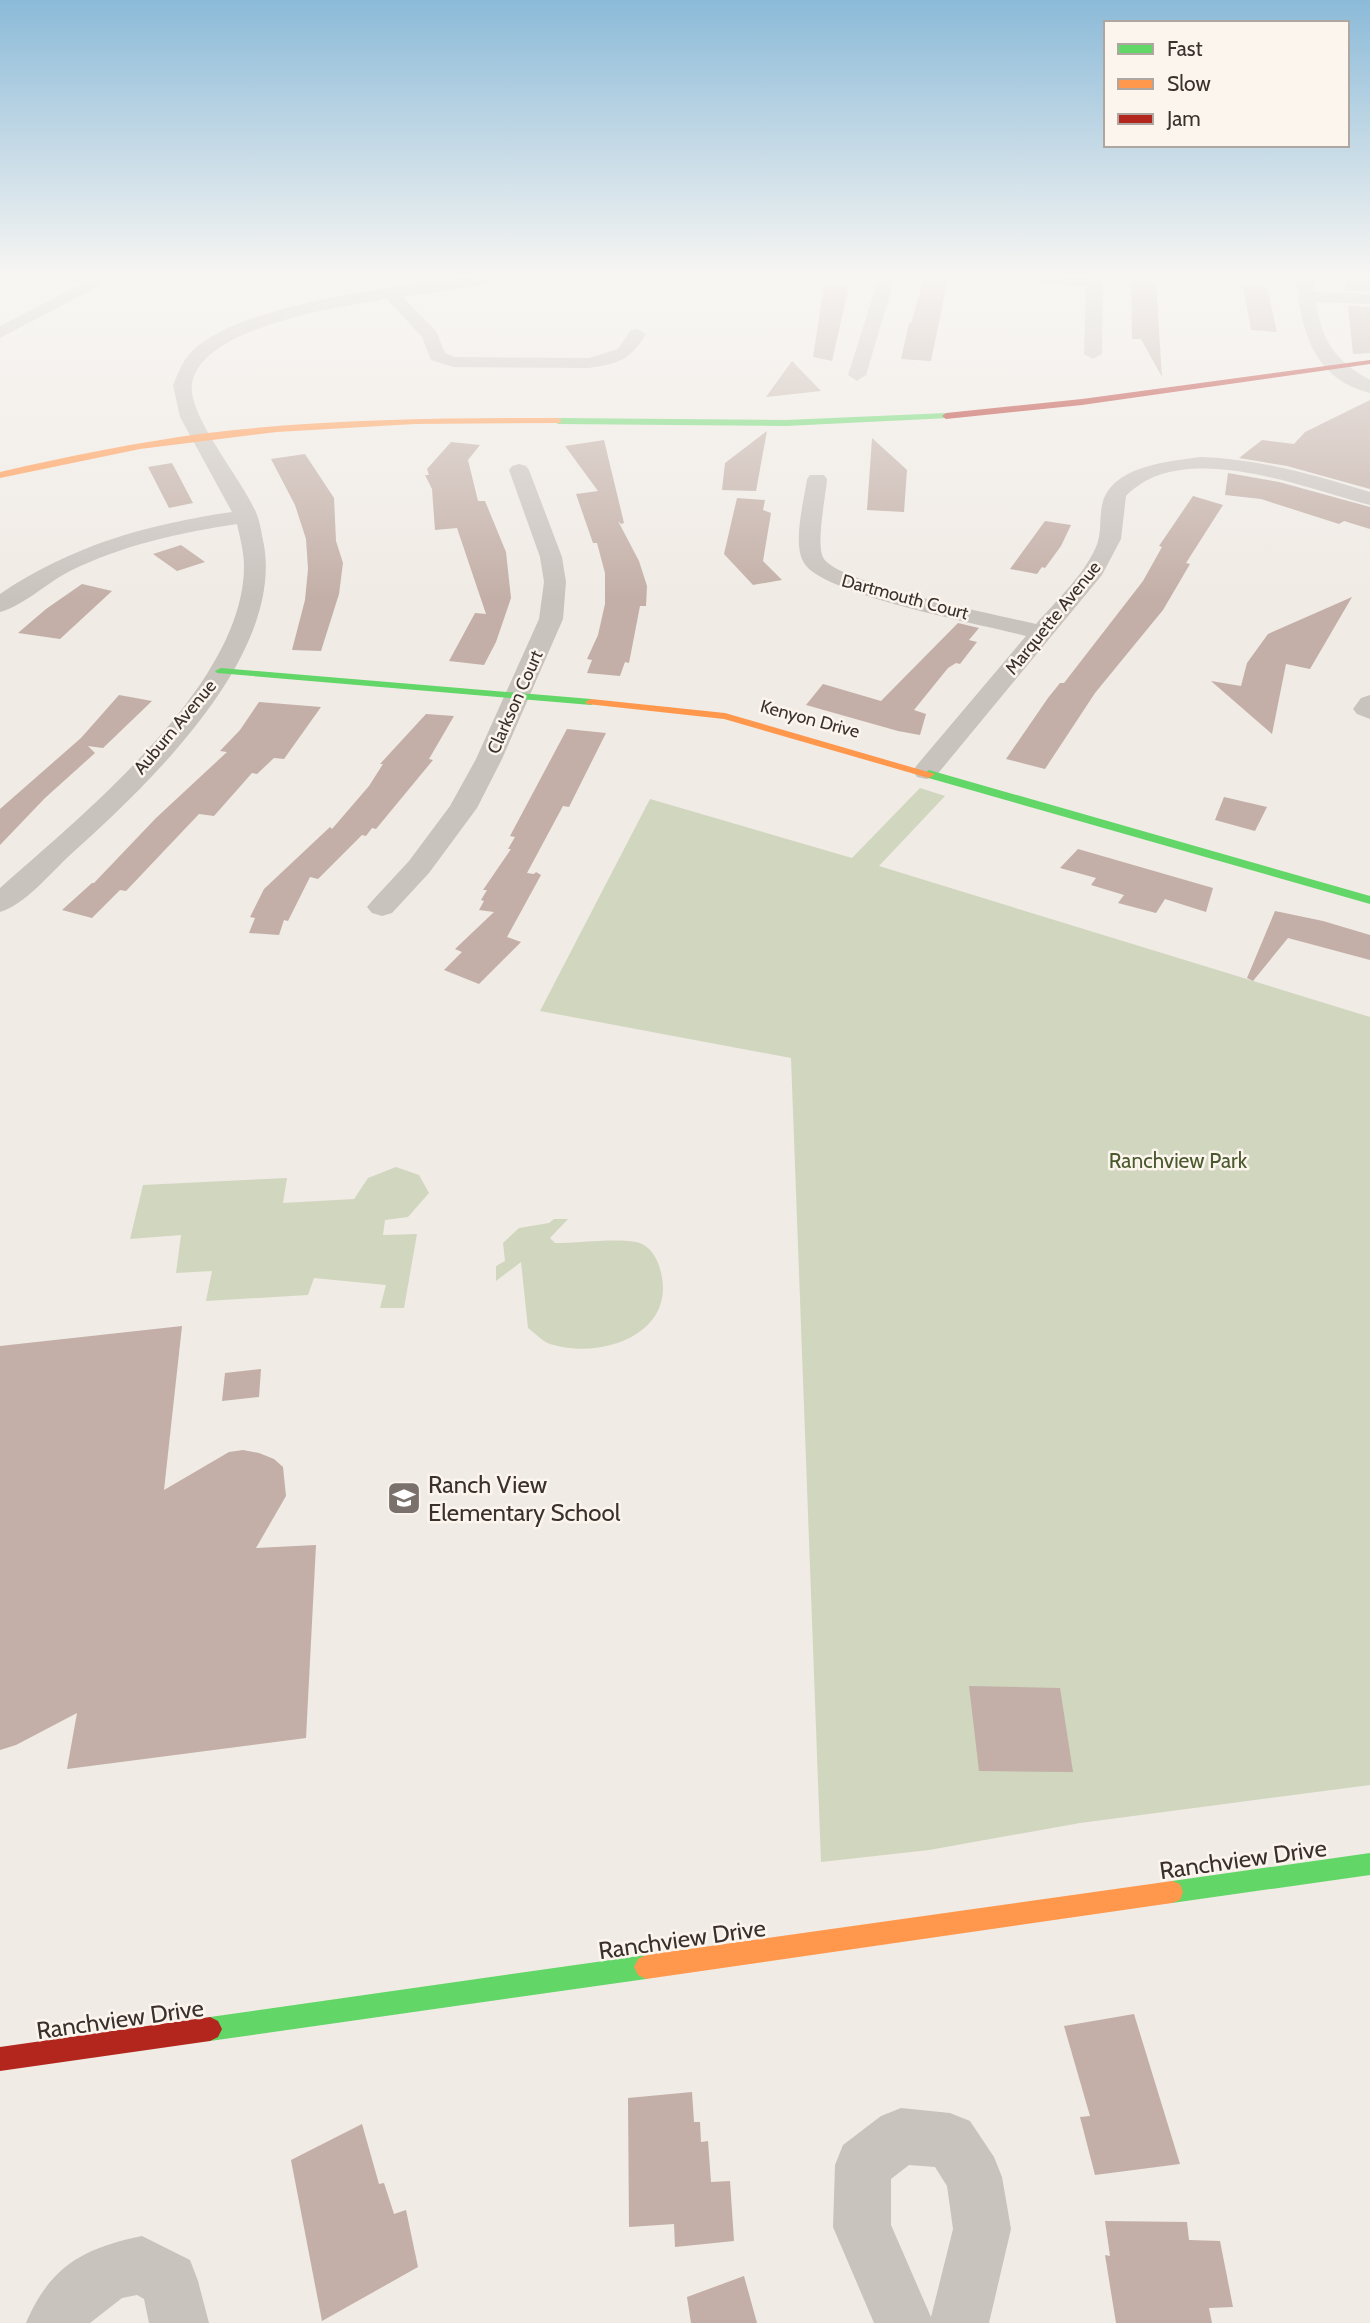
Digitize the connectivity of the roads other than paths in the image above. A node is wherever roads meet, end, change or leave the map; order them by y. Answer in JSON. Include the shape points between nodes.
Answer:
{"nodes":[{"id":1,"x":182,"y":382,"type":"edge"},
{"id":2,"x":1220,"y":382,"type":"edge"},
{"id":3,"x":202,"y":436,"type":"junction"},
{"id":4,"x":519,"y":470,"type":"dead end"},
{"id":5,"x":0,"y":475,"type":"edge"},
{"id":6,"x":817,"y":478,"type":"dead end"},
{"id":7,"x":1370,"y":499,"type":"edge"},
{"id":8,"x":247,"y":516,"type":"junction"},
{"id":9,"x":7,"y":574,"type":"dead end"},
{"id":10,"x":30,"y":582,"type":"junction"},
{"id":11,"x":0,"y":605,"type":"edge"},
{"id":12,"x":1043,"y":633,"type":"junction"},
{"id":13,"x":221,"y":671,"type":"junction"},
{"id":14,"x":518,"y":695,"type":"junction"},
{"id":15,"x":1370,"y":703,"type":"edge"},
{"id":16,"x":1370,"y":711,"type":"edge"},
{"id":17,"x":926,"y":771,"type":"junction"},
{"id":18,"x":6,"y":890,"type":"edge"},
{"id":19,"x":1370,"y":900,"type":"edge"},
{"id":20,"x":382,"y":907,"type":"dead end"},
{"id":21,"x":1370,"y":1864,"type":"edge"},
{"id":22,"x":0,"y":2059,"type":"edge"},
{"id":23,"x":56,"y":2323,"type":"edge"},
{"id":24,"x":179,"y":2323,"type":"edge"},
{"id":25,"x":904,"y":2323,"type":"edge"},
{"id":26,"x":959,"y":2323,"type":"edge"}],
"edges":[{"from":1,"to":3,"type":"street","name":"Auburn Avenue","via":[[184,404]]},
{"from":2,"to":3,"type":"street","via":[[1084,402],[944,415],[771,422],[369,422]]},
{"from":3,"to":5,"type":"street"},
{"from":3,"to":8,"type":"street","name":"Auburn Avenue"},
{"from":4,"to":14,"type":"street","name":"Clarkson Court","via":[[551,557],[555,582],[551,619]]},
{"from":6,"to":12,"type":"street","name":"Dartmouth Court","via":[[809,548],[814,562],[827,573],[857,586]]},
{"from":7,"to":12,"type":"street","name":"Marquette Avenue","via":[[1299,477],[1242,466],[1183,466],[1135,479],[1116,496],[1108,547]]},
{"from":8,"to":10,"type":"street","via":[[131,538],[64,563]]},
{"from":8,"to":13,"type":"street","name":"Auburn Avenue","via":[[253,542],[253,590],[236,644]]},
{"from":9,"to":10,"type":"street"},
{"from":10,"to":11,"type":"street"},
{"from":12,"to":17,"type":"street","name":"Marquette Avenue"},
{"from":13,"to":14,"type":"street","name":"Kenyon Drive"},
{"from":13,"to":18,"type":"street","name":"Auburn Avenue","via":[[148,762]]},
{"from":14,"to":17,"type":"street","name":"Kenyon Drive","via":[[725,716]]},
{"from":14,"to":20,"type":"street","name":"Clarkson Court","via":[[463,808]]},
{"from":15,"to":16,"type":"street","via":[[1366,709]]},
{"from":17,"to":19,"type":"street","name":"Kenyon Drive"},
{"from":21,"to":22,"type":"street","name":"Ranchview Drive"},
{"from":23,"to":24,"type":"street","via":[[71,2300],[109,2272],[142,2264],[169,2281]]},
{"from":25,"to":26,"type":"street","via":[[862,2227],[863,2165],[901,2136],[950,2141],[974,2177],[982,2229]]}]}
